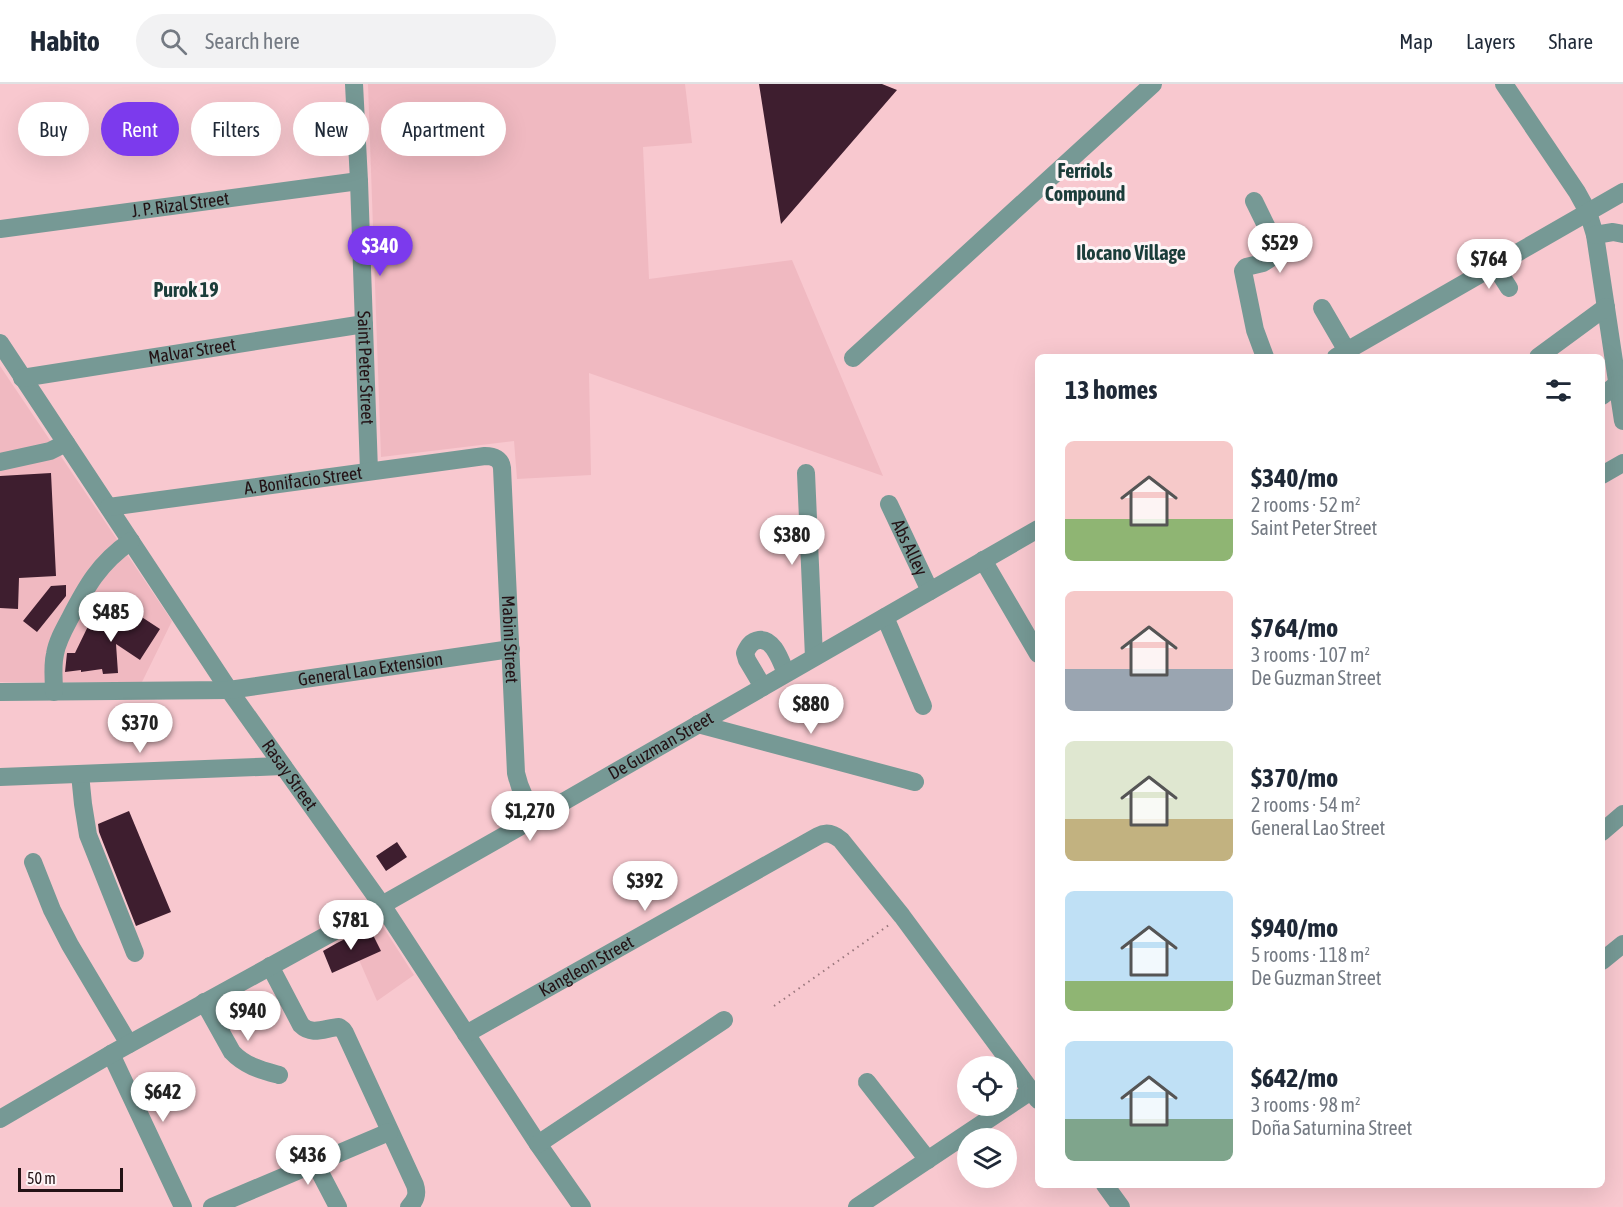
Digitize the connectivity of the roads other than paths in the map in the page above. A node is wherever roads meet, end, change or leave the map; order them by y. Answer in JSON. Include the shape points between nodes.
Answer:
{"nodes":[{"id":1,"x":354,"y":84,"type":"edge"},
{"id":2,"x":1152,"y":84,"type":"edge"},
{"id":3,"x":1504,"y":84,"type":"edge"},
{"id":4,"x":359,"y":181,"type":"junction"},
{"id":5,"x":1623,"y":192,"type":"edge"},
{"id":6,"x":1254,"y":201,"type":"dead end"},
{"id":7,"x":1588,"y":212,"type":"junction"},
{"id":8,"x":0,"y":229,"type":"edge"},
{"id":9,"x":1623,"y":234,"type":"edge"},
{"id":10,"x":1594,"y":235,"type":"junction"},
{"id":11,"x":1495,"y":266,"type":"junction"},
{"id":12,"x":1509,"y":288,"type":"dead end"},
{"id":13,"x":1322,"y":308,"type":"dead end"},
{"id":14,"x":1606,"y":308,"type":"junction"},
{"id":15,"x":364,"y":324,"type":"junction"},
{"id":16,"x":0,"y":343,"type":"edge"},
{"id":17,"x":1264,"y":354,"type":"edge"},
{"id":18,"x":1341,"y":354,"type":"edge"},
{"id":19,"x":1542,"y":354,"type":"edge"},
{"id":20,"x":853,"y":358,"type":"dead end"},
{"id":21,"x":22,"y":378,"type":"junction"},
{"id":22,"x":1617,"y":384,"type":"junction"},
{"id":23,"x":1605,"y":394,"type":"edge"},
{"id":24,"x":1623,"y":422,"type":"edge"},
{"id":25,"x":66,"y":443,"type":"junction"},
{"id":26,"x":497,"y":459,"type":"joint"},
{"id":27,"x":0,"y":462,"type":"edge"},
{"id":28,"x":1623,"y":463,"type":"edge"},
{"id":29,"x":369,"y":471,"type":"junction"},
{"id":30,"x":806,"y":473,"type":"dead end"},
{"id":31,"x":1605,"y":473,"type":"edge"},
{"id":32,"x":889,"y":504,"type":"dead end"},
{"id":33,"x":108,"y":507,"type":"junction"},
{"id":34,"x":1035,"y":531,"type":"edge"},
{"id":35,"x":131,"y":542,"type":"junction"},
{"id":36,"x":982,"y":560,"type":"junction"},
{"id":37,"x":930,"y":591,"type":"junction"},
{"id":38,"x":885,"y":616,"type":"junction"},
{"id":39,"x":511,"y":649,"type":"junction"},
{"id":40,"x":1035,"y":649,"type":"edge"},
{"id":41,"x":814,"y":657,"type":"junction"},
{"id":42,"x":786,"y":673,"type":"junction"},
{"id":43,"x":763,"y":687,"type":"junction"},
{"id":44,"x":229,"y":690,"type":"junction"},
{"id":45,"x":0,"y":692,"type":"edge"},
{"id":46,"x":54,"y":692,"type":"junction"},
{"id":47,"x":923,"y":706,"type":"dead end"},
{"id":48,"x":698,"y":724,"type":"junction"},
{"id":49,"x":283,"y":766,"type":"junction"},
{"id":50,"x":80,"y":774,"type":"junction"},
{"id":51,"x":0,"y":777,"type":"edge"},
{"id":52,"x":915,"y":782,"type":"dead end"},
{"id":53,"x":1623,"y":814,"type":"edge"},
{"id":54,"x":537,"y":817,"type":"junction"},
{"id":55,"x":1605,"y":829,"type":"edge"},
{"id":56,"x":33,"y":862,"type":"dead end"},
{"id":57,"x":382,"y":905,"type":"junction"},
{"id":58,"x":1623,"y":944,"type":"edge"},
{"id":59,"x":135,"y":953,"type":"dead end"},
{"id":60,"x":1605,"y":959,"type":"edge"},
{"id":61,"x":270,"y":966,"type":"junction"},
{"id":62,"x":204,"y":1002,"type":"junction"},
{"id":63,"x":724,"y":1020,"type":"dead end"},
{"id":64,"x":466,"y":1034,"type":"junction"},
{"id":65,"x":129,"y":1044,"type":"junction"},
{"id":66,"x":111,"y":1054,"type":"junction"},
{"id":67,"x":279,"y":1075,"type":"dead end"},
{"id":68,"x":867,"y":1082,"type":"dead end"},
{"id":69,"x":1034,"y":1096,"type":"edge"},
{"id":70,"x":0,"y":1119,"type":"edge"},
{"id":71,"x":389,"y":1132,"type":"junction"},
{"id":72,"x":538,"y":1143,"type":"junction"},
{"id":73,"x":928,"y":1160,"type":"junction"},
{"id":74,"x":315,"y":1163,"type":"junction"},
{"id":75,"x":1107,"y":1188,"type":"edge"},
{"id":76,"x":183,"y":1207,"type":"edge"},
{"id":77,"x":212,"y":1207,"type":"edge"},
{"id":78,"x":338,"y":1207,"type":"edge"},
{"id":79,"x":409,"y":1207,"type":"edge"},
{"id":80,"x":582,"y":1207,"type":"edge"},
{"id":81,"x":857,"y":1207,"type":"edge"},
{"id":82,"x":1121,"y":1207,"type":"edge"}],
"edges":[{"from":1,"to":4,"type":"street","name":"Saint Peter Street"},
{"from":2,"to":20,"type":"street"},
{"from":3,"to":7,"type":"street"},
{"from":4,"to":8,"type":"street","name":"J. P. Rizal Street"},
{"from":4,"to":15,"type":"street","name":"Saint Peter Street"},
{"from":5,"to":7,"type":"street"},
{"from":6,"to":17,"type":"street","via":[[1276,246],[1274,256],[1244,271]]},
{"from":7,"to":10,"type":"street"},
{"from":7,"to":11,"type":"street"},
{"from":9,"to":10,"type":"street"},
{"from":10,"to":14,"type":"street"},
{"from":11,"to":12,"type":"street"},
{"from":11,"to":18,"type":"street"},
{"from":13,"to":18,"type":"street"},
{"from":14,"to":19,"type":"street"},
{"from":14,"to":22,"type":"street"},
{"from":15,"to":21,"type":"street","name":"Malvar Street"},
{"from":15,"to":29,"type":"street","name":"Saint Peter Street"},
{"from":16,"to":21,"type":"street","name":"Rasay Street"},
{"from":21,"to":25,"type":"street","name":"Rasay Street"},
{"from":22,"to":23,"type":"street"},
{"from":22,"to":24,"type":"street"},
{"from":25,"to":27,"type":"street","via":[[50,451]]},
{"from":25,"to":33,"type":"street","name":"Rasay Street"},
{"from":26,"to":29,"type":"street","name":"A. Bonifacio Street","via":[[485,456]]},
{"from":26,"to":39,"type":"street","name":"Mabini Street","via":[[502,468]]},
{"from":28,"to":31,"type":"street"},
{"from":29,"to":33,"type":"street","name":"A. Bonifacio Street"},
{"from":30,"to":41,"type":"street"},
{"from":32,"to":37,"type":"street","name":"Abs Alley"},
{"from":33,"to":35,"type":"street","name":"Rasay Street"},
{"from":34,"to":36,"type":"street","name":"De Guzman Street"},
{"from":35,"to":44,"type":"street","name":"Rasay Street"},
{"from":35,"to":46,"type":"street","via":[[105,562],[84,590],[58,642],[53,664]]},
{"from":36,"to":37,"type":"street","name":"De Guzman Street"},
{"from":36,"to":40,"type":"street"},
{"from":37,"to":38,"type":"street","name":"De Guzman Street"},
{"from":38,"to":41,"type":"street","name":"De Guzman Street"},
{"from":38,"to":47,"type":"street"},
{"from":39,"to":44,"type":"street","name":"General Lao Extension"},
{"from":39,"to":54,"type":"street","name":"Mabini Street","via":[[516,773],[523,796]]},
{"from":41,"to":42,"type":"street","name":"De Guzman Street"},
{"from":42,"to":43,"type":"street","name":"De Guzman Street"},
{"from":42,"to":43,"type":"street","via":[[771,644],[766,640],[752,642],[745,653]]},
{"from":43,"to":48,"type":"street","name":"De Guzman Street"},
{"from":44,"to":46,"type":"street","name":"General Lao Extension"},
{"from":44,"to":49,"type":"street","name":"Rasay Street"},
{"from":45,"to":46,"type":"street","name":"General Lao Extension"},
{"from":48,"to":52,"type":"street"},
{"from":48,"to":54,"type":"street","name":"De Guzman Street"},
{"from":49,"to":50,"type":"street"},
{"from":49,"to":57,"type":"street","name":"Rasay Street"},
{"from":50,"to":51,"type":"street"},
{"from":50,"to":59,"type":"street","via":[[88,835]]},
{"from":53,"to":55,"type":"street"},
{"from":54,"to":57,"type":"street","name":"De Guzman Street"},
{"from":56,"to":65,"type":"street","via":[[70,945]]},
{"from":57,"to":61,"type":"street","name":"De Guzman Street"},
{"from":57,"to":64,"type":"street","name":"Rasay Street"},
{"from":58,"to":60,"type":"street"},
{"from":61,"to":62,"type":"street","name":"De Guzman Street"},
{"from":61,"to":71,"type":"street","via":[[305,1029],[343,1030]]},
{"from":62,"to":65,"type":"street","name":"De Guzman Street"},
{"from":62,"to":67,"type":"street","via":[[238,1058]]},
{"from":63,"to":72,"type":"street"},
{"from":64,"to":69,"type":"street","name":"Kangleon Street","via":[[827,833],[841,840],[902,916]]},
{"from":64,"to":72,"type":"street","name":"Rasay Street"},
{"from":65,"to":66,"type":"street","name":"De Guzman Street"},
{"from":66,"to":70,"type":"street","name":"De Guzman Street"},
{"from":66,"to":76,"type":"street"},
{"from":68,"to":73,"type":"street"},
{"from":69,"to":73,"type":"street"},
{"from":71,"to":74,"type":"street"},
{"from":71,"to":79,"type":"street","via":[[417,1191]]},
{"from":72,"to":80,"type":"street","name":"Rasay Street"},
{"from":73,"to":81,"type":"street"},
{"from":74,"to":77,"type":"street"},
{"from":74,"to":78,"type":"street"},
{"from":75,"to":82,"type":"street"}]}
